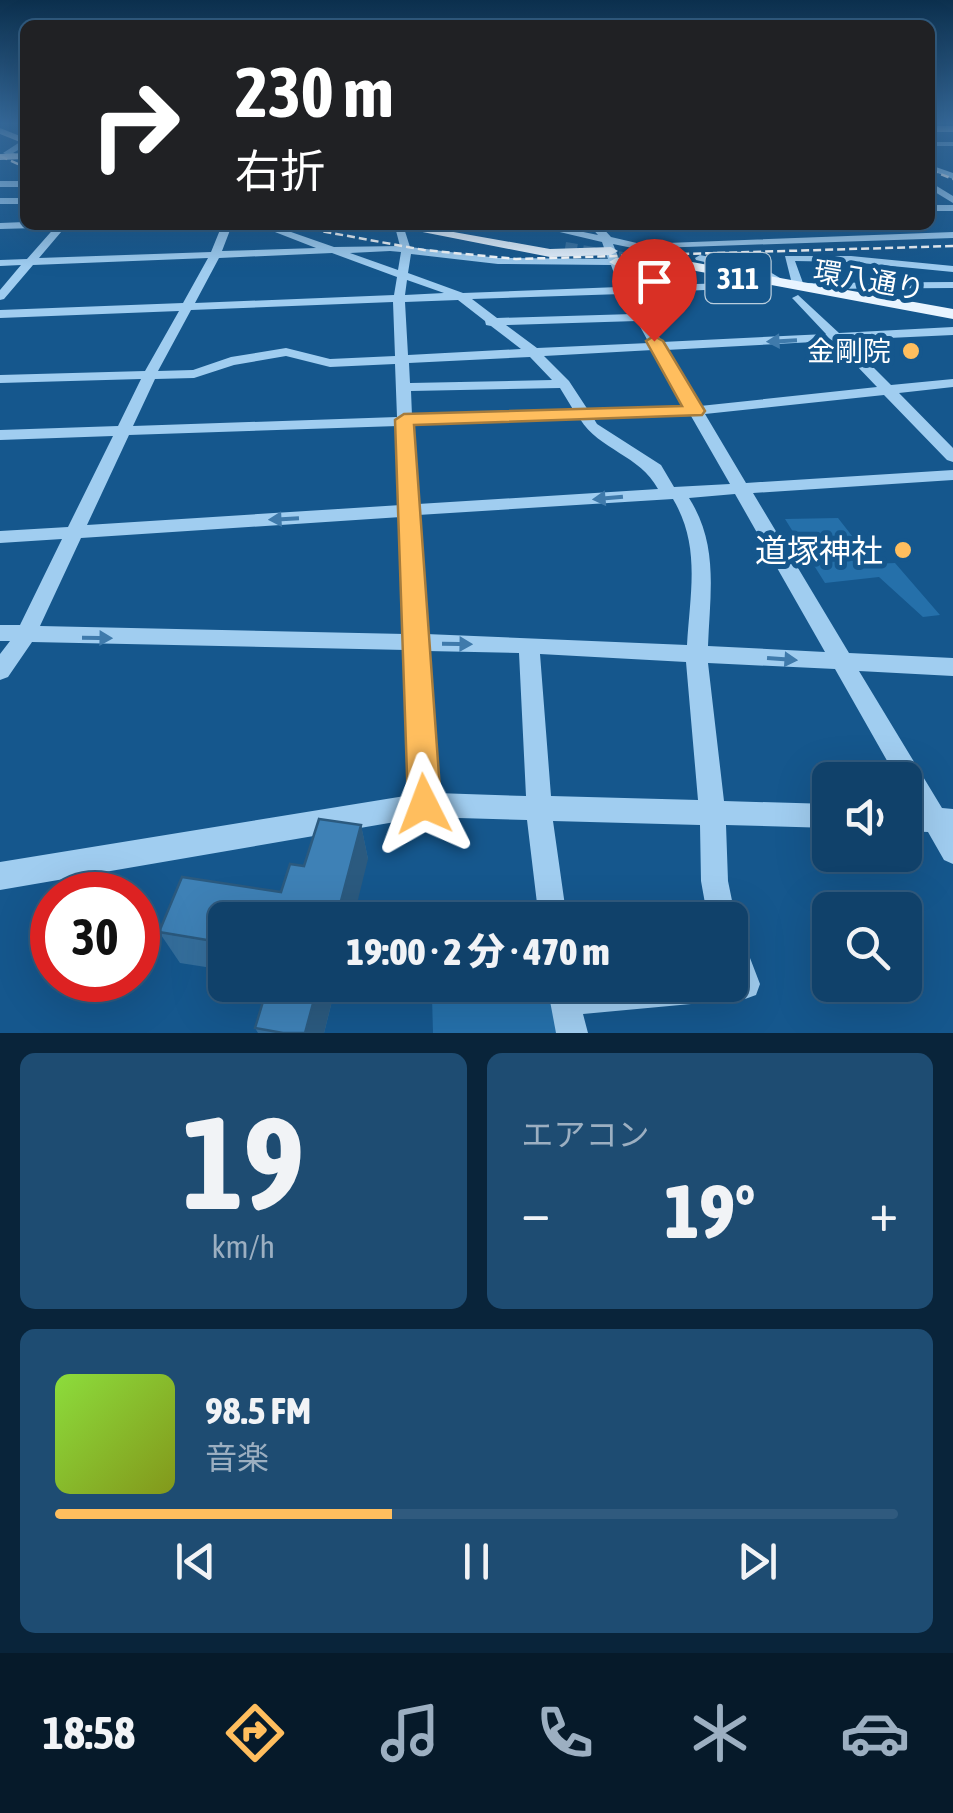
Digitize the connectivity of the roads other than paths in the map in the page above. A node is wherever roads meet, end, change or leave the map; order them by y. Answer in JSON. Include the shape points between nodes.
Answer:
{"nodes":[{"id":1,"x":58,"y":230,"type":"edge"},
{"id":2,"x":225,"y":230,"type":"edge"},
{"id":3,"x":277,"y":230,"type":"edge"},
{"id":4,"x":403,"y":230,"type":"edge"},
{"id":5,"x":424,"y":230,"type":"edge"},
{"id":6,"x":463,"y":230,"type":"edge"},
{"id":7,"x":478,"y":230,"type":"edge"},
{"id":8,"x":547,"y":230,"type":"edge"},
{"id":9,"x":597,"y":230,"type":"edge"},
{"id":10,"x":895,"y":230,"type":"edge"},
{"id":11,"x":654,"y":232,"type":"dead end"},
{"id":12,"x":953,"y":235,"type":"edge"},
{"id":13,"x":902,"y":236,"type":"junction"},
{"id":14,"x":567,"y":249,"type":"junction"},
{"id":15,"x":338,"y":250,"type":"junction"},
{"id":16,"x":406,"y":250,"type":"junction"},
{"id":17,"x":215,"y":255,"type":"junction"},
{"id":18,"x":613,"y":257,"type":"junction"},
{"id":19,"x":700,"y":258,"type":"dead end"},
{"id":20,"x":652,"y":259,"type":"junction"},
{"id":21,"x":31,"y":262,"type":"junction"},
{"id":22,"x":0,"y":263,"type":"edge"},
{"id":23,"x":855,"y":268,"type":"dead end"},
{"id":24,"x":936,"y":268,"type":"junction"},
{"id":25,"x":953,"y":269,"type":"edge"},
{"id":26,"x":402,"y":274,"type":"junction"},
{"id":27,"x":778,"y":281,"type":"junction"},
{"id":28,"x":836,"y":284,"type":"junction"},
{"id":29,"x":881,"y":284,"type":"junction"},
{"id":30,"x":953,"y":284,"type":"edge"},
{"id":31,"x":729,"y":286,"type":"junction"},
{"id":32,"x":801,"y":289,"type":"junction"},
{"id":33,"x":626,"y":291,"type":"junction"},
{"id":34,"x":459,"y":295,"type":"junction"},
{"id":35,"x":0,"y":296,"type":"edge"},
{"id":36,"x":399,"y":297,"type":"junction"},
{"id":37,"x":895,"y":301,"type":"junction"},
{"id":38,"x":188,"y":306,"type":"junction"},
{"id":39,"x":0,"y":314,"type":"edge"},
{"id":40,"x":640,"y":316,"type":"junction"},
{"id":41,"x":490,"y":322,"type":"junction"},
{"id":42,"x":952,"y":324,"type":"edge"},
{"id":43,"x":838,"y":338,"type":"junction"},
{"id":44,"x":658,"y":347,"type":"junction"},
{"id":45,"x":533,"y":352,"type":"junction"},
{"id":46,"x":402,"y":360,"type":"junction"},
{"id":47,"x":151,"y":372,"type":"junction"},
{"id":48,"x":0,"y":380,"type":"edge"},
{"id":49,"x":953,"y":383,"type":"edge"},
{"id":50,"x":564,"y":384,"type":"junction"},
{"id":51,"x":403,"y":387,"type":"junction"},
{"id":52,"x":889,"y":391,"type":"junction"},
{"id":53,"x":695,"y":411,"type":"junction"},
{"id":54,"x":586,"y":414,"type":"junction"},
{"id":55,"x":404,"y":420,"type":"junction"},
{"id":56,"x":122,"y":431,"type":"junction"},
{"id":57,"x":0,"y":435,"type":"edge"},
{"id":58,"x":953,"y":457,"type":"edge"},
{"id":59,"x":953,"y":475,"type":"edge"},
{"id":60,"x":740,"y":489,"type":"junction"},
{"id":61,"x":673,"y":492,"type":"junction"},
{"id":62,"x":410,"y":510,"type":"junction"},
{"id":63,"x":74,"y":532,"type":"junction"},
{"id":64,"x":0,"y":537,"type":"edge"},
{"id":65,"x":0,"y":633,"type":"edge"},
{"id":66,"x":24,"y":636,"type":"junction"},
{"id":67,"x":416,"y":643,"type":"junction"},
{"id":68,"x":529,"y":646,"type":"junction"},
{"id":69,"x":697,"y":654,"type":"junction"},
{"id":70,"x":842,"y":662,"type":"junction"},
{"id":71,"x":953,"y":667,"type":"edge"},
{"id":72,"x":0,"y":671,"type":"edge"},
{"id":73,"x":424,"y":804,"type":"junction"},
{"id":74,"x":539,"y":808,"type":"junction"},
{"id":75,"x":712,"y":811,"type":"junction"},
{"id":76,"x":812,"y":815,"type":"edge"},
{"id":77,"x":943,"y":821,"type":"edge"},
{"id":78,"x":953,"y":851,"type":"edge"},
{"id":79,"x":0,"y":876,"type":"edge"},
{"id":80,"x":551,"y":902,"type":"edge"},
{"id":81,"x":716,"y":902,"type":"edge"},
{"id":82,"x":565,"y":1002,"type":"edge"},
{"id":83,"x":572,"y":1033,"type":"edge"}],
"edges":[{"from":1,"to":21,"type":"street"},
{"from":2,"to":17,"type":"street"},
{"from":3,"to":15,"type":"street"},
{"from":4,"to":16,"type":"street"},
{"from":5,"to":14,"type":"main road","via":[[550,253]]},
{"from":6,"to":14,"type":"main road"},
{"from":7,"to":14,"type":"main road"},
{"from":8,"to":18,"type":"street"},
{"from":9,"to":18,"type":"street"},
{"from":10,"to":13,"type":"street"},
{"from":11,"to":20,"type":"street"},
{"from":12,"to":13,"type":"street"},
{"from":13,"to":20,"type":"street","via":[[729,236]]},
{"from":13,"to":24,"type":"street"},
{"from":14,"to":18,"type":"main road"},
{"from":15,"to":16,"type":"street"},
{"from":15,"to":17,"type":"street"},
{"from":15,"to":26,"type":"street"},
{"from":16,"to":18,"type":"street","via":[[498,261]]},
{"from":16,"to":26,"type":"street"},
{"from":17,"to":21,"type":"street"},
{"from":17,"to":38,"type":"street"},
{"from":18,"to":20,"type":"street"},
{"from":18,"to":20,"type":"main road","via":[[631,270]]},
{"from":18,"to":33,"type":"street"},
{"from":19,"to":27,"type":"street"},
{"from":20,"to":27,"type":"main road"},
{"from":20,"to":31,"type":"main road"},
{"from":20,"to":42,"type":"main road","name":"環八通り","number":"311"},
{"from":21,"to":22,"type":"street"},
{"from":21,"to":35,"type":"street"},
{"from":23,"to":28,"type":"street","via":[[825,267]]},
{"from":24,"to":25,"type":"street"},
{"from":24,"to":30,"type":"street"},
{"from":24,"to":32,"type":"street","via":[[789,258]]},
{"from":26,"to":34,"type":"street"},
{"from":26,"to":36,"type":"street"},
{"from":27,"to":32,"type":"main road"},
{"from":28,"to":29,"type":"street"},
{"from":28,"to":32,"type":"street"},
{"from":29,"to":30,"type":"street"},
{"from":29,"to":37,"type":"street"},
{"from":31,"to":32,"type":"main road"},
{"from":31,"to":33,"type":"street"},
{"from":32,"to":37,"type":"main road"},
{"from":32,"to":42,"type":"main road"},
{"from":32,"to":43,"type":"street"},
{"from":33,"to":34,"type":"street"},
{"from":33,"to":40,"type":"street"},
{"from":34,"to":36,"type":"street"},
{"from":34,"to":41,"type":"street"},
{"from":36,"to":38,"type":"street"},
{"from":36,"to":46,"type":"street"},
{"from":37,"to":42,"type":"main road"},
{"from":38,"to":39,"type":"street"},
{"from":38,"to":47,"type":"street"},
{"from":40,"to":41,"type":"street"},
{"from":40,"to":44,"type":"street"},
{"from":41,"to":45,"type":"street"},
{"from":42,"to":43,"type":"street"},
{"from":43,"to":44,"type":"street","one_way":true},
{"from":43,"to":52,"type":"street"},
{"from":44,"to":45,"type":"street"},
{"from":44,"to":53,"type":"street"},
{"from":45,"to":46,"type":"street"},
{"from":45,"to":50,"type":"street"},
{"from":46,"to":47,"type":"street","via":[[330,363],[286,352],[194,374]]},
{"from":46,"to":51,"type":"street"},
{"from":47,"to":48,"type":"street"},
{"from":47,"to":56,"type":"street"},
{"from":49,"to":52,"type":"street"},
{"from":50,"to":51,"type":"street"},
{"from":50,"to":54,"type":"street"},
{"from":51,"to":55,"type":"street"},
{"from":52,"to":53,"type":"street"},
{"from":52,"to":58,"type":"street"},
{"from":53,"to":54,"type":"street"},
{"from":53,"to":60,"type":"street"},
{"from":54,"to":55,"type":"street"},
{"from":54,"to":61,"type":"street","via":[[599,433],[659,472]]},
{"from":55,"to":56,"type":"street"},
{"from":55,"to":62,"type":"street"},
{"from":56,"to":57,"type":"street"},
{"from":56,"to":63,"type":"street"},
{"from":59,"to":60,"type":"street"},
{"from":60,"to":61,"type":"street"},
{"from":60,"to":70,"type":"street"},
{"from":61,"to":62,"type":"street","one_way":true},
{"from":61,"to":69,"type":"street","via":[[699,527],[705,577]]},
{"from":62,"to":63,"type":"street","one_way":true},
{"from":62,"to":67,"type":"street"},
{"from":63,"to":64,"type":"street"},
{"from":63,"to":66,"type":"street"},
{"from":65,"to":66,"type":"street"},
{"from":66,"to":67,"type":"street","one_way":true},
{"from":66,"to":72,"type":"street"},
{"from":67,"to":68,"type":"street","one_way":true},
{"from":67,"to":73,"type":"street"},
{"from":68,"to":69,"type":"street"},
{"from":68,"to":74,"type":"street"},
{"from":69,"to":70,"type":"street","one_way":true},
{"from":69,"to":75,"type":"street"},
{"from":70,"to":71,"type":"street"},
{"from":70,"to":77,"type":"street"},
{"from":73,"to":74,"type":"street"},
{"from":73,"to":79,"type":"street"},
{"from":74,"to":75,"type":"street"},
{"from":74,"to":80,"type":"street"},
{"from":75,"to":76,"type":"street"},
{"from":75,"to":81,"type":"street"},
{"from":77,"to":78,"type":"street"},
{"from":82,"to":83,"type":"street"}]}
